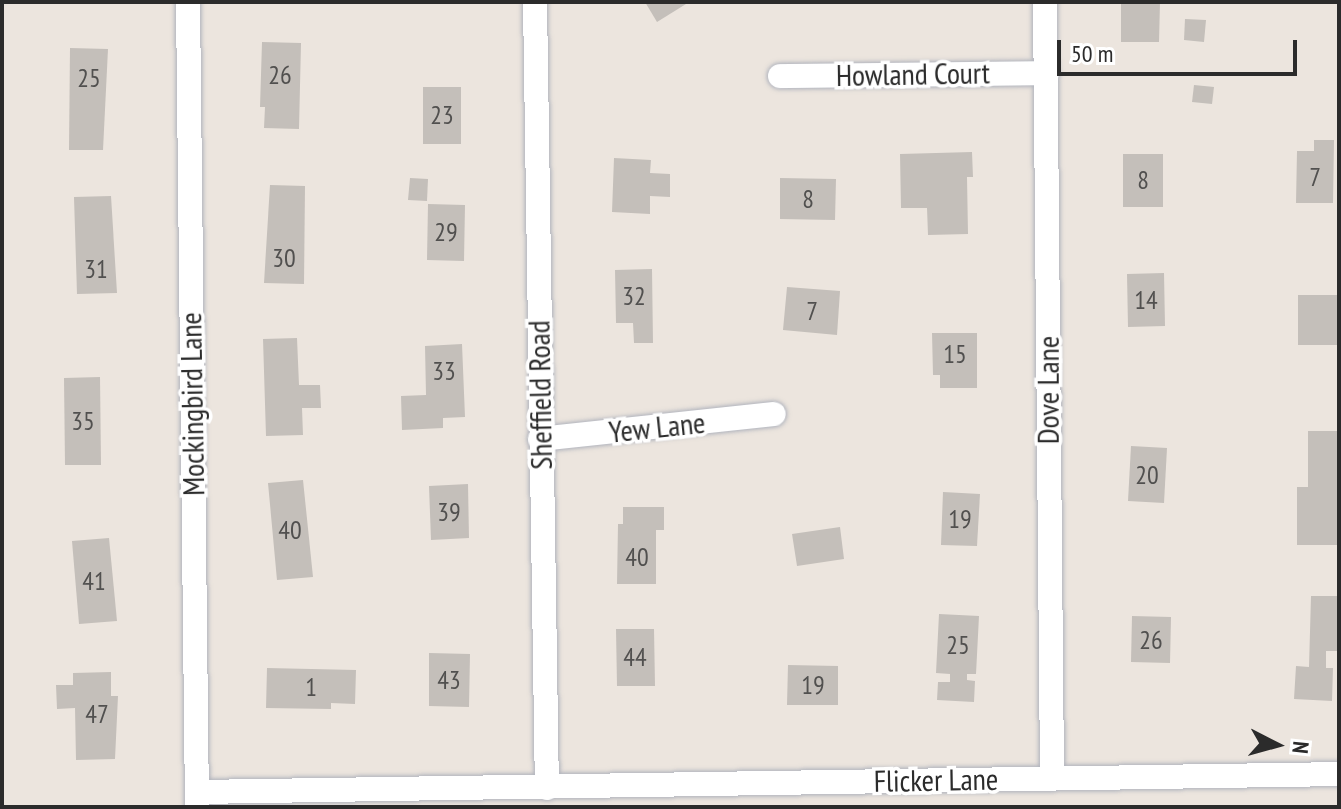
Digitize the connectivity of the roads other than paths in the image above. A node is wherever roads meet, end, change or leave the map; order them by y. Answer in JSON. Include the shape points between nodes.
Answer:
{"nodes":[{"id":1,"x":188,"y":2,"type":"edge"},
{"id":2,"x":535,"y":2,"type":"edge"},
{"id":3,"x":1045,"y":2,"type":"edge"},
{"id":4,"x":1047,"y":73,"type":"junction"},
{"id":5,"x":780,"y":76,"type":"dead end"},
{"id":6,"x":774,"y":414,"type":"dead end"},
{"id":7,"x":540,"y":439,"type":"junction"},
{"id":8,"x":1339,"y":774,"type":"edge"},
{"id":9,"x":1052,"y":778,"type":"junction"},
{"id":10,"x":547,"y":788,"type":"junction"},
{"id":11,"x":197,"y":800,"type":"edge"}],
"edges":[{"from":1,"to":11,"type":"street","name":"Mockingbird Lane"},
{"from":2,"to":7,"type":"street","name":"Sheffield Road"},
{"from":3,"to":4,"type":"street","name":"Dove Lane"},
{"from":4,"to":5,"type":"street","name":"Howland Court"},
{"from":4,"to":9,"type":"street","name":"Dove Lane"},
{"from":6,"to":7,"type":"street","name":"Yew Lane"},
{"from":7,"to":10,"type":"street","name":"Sheffield Road"},
{"from":8,"to":9,"type":"street","name":"Flicker Lane"},
{"from":9,"to":10,"type":"street","name":"Flicker Lane"},
{"from":10,"to":11,"type":"street","name":"Flicker Lane"}]}
